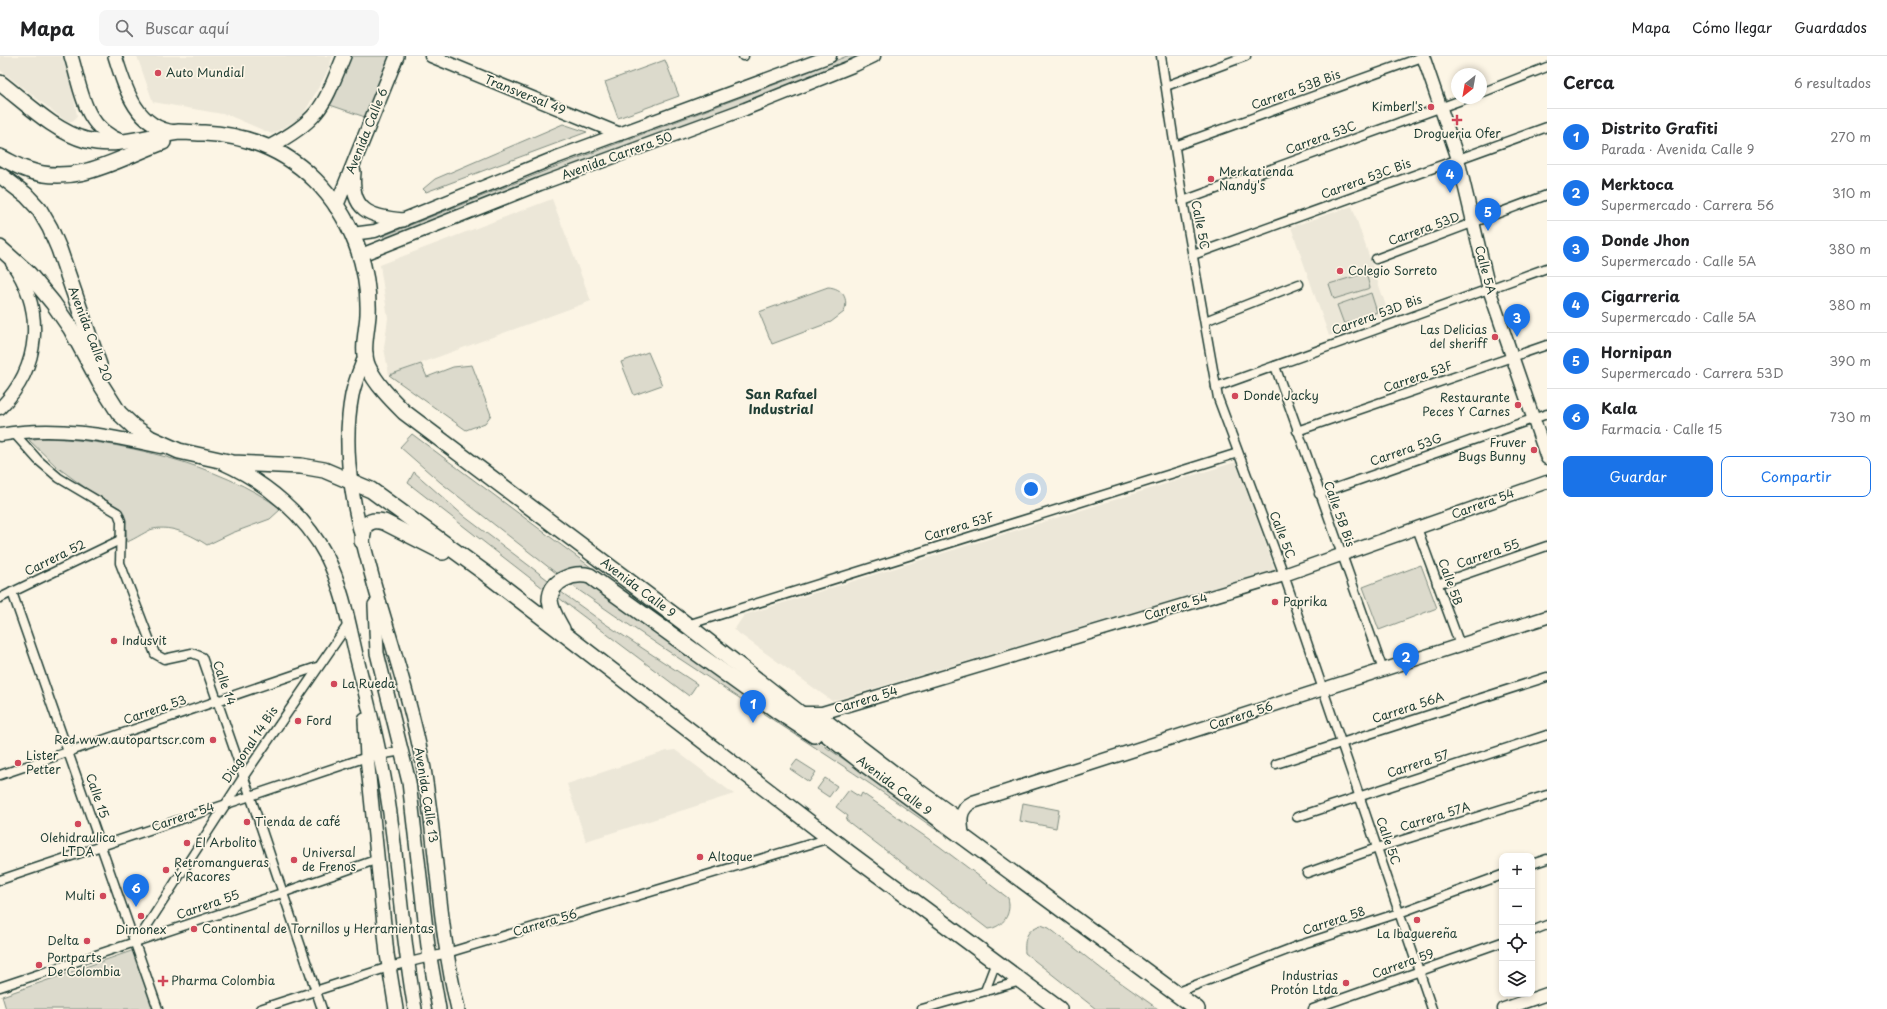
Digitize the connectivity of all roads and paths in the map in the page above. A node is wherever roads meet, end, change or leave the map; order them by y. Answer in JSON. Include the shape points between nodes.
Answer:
{"nodes":[{"id":1,"x":71,"y":56,"type":"edge"},
{"id":2,"x":115,"y":56,"type":"edge"},
{"id":3,"x":344,"y":56,"type":"edge"},
{"id":4,"x":398,"y":56,"type":"edge"},
{"id":5,"x":431,"y":56,"type":"edge"},
{"id":6,"x":829,"y":56,"type":"edge"},
{"id":7,"x":874,"y":56,"type":"edge"},
{"id":8,"x":1161,"y":56,"type":"edge"},
{"id":9,"x":1246,"y":56,"type":"edge"},
{"id":10,"x":1424,"y":56,"type":"edge"},
{"id":11,"x":1547,"y":67,"type":"edge"},
{"id":12,"x":0,"y":85,"type":"edge"},
{"id":13,"x":1166,"y":86,"type":"junction"},
{"id":14,"x":1487,"y":91,"type":"edge"},
{"id":15,"x":1452,"y":104,"type":"edge"},
{"id":16,"x":1442,"y":108,"type":"junction"},
{"id":17,"x":1547,"y":127,"type":"edge"},
{"id":18,"x":184,"y":132,"type":"junction"},
{"id":19,"x":620,"y":134,"type":"junction"},
{"id":20,"x":123,"y":142,"type":"junction"},
{"id":21,"x":1175,"y":146,"type":"junction"},
{"id":22,"x":269,"y":147,"type":"junction"},
{"id":23,"x":0,"y":157,"type":"edge"},
{"id":24,"x":1458,"y":159,"type":"junction"},
{"id":25,"x":355,"y":161,"type":"junction"},
{"id":26,"x":0,"y":175,"type":"edge"},
{"id":27,"x":1547,"y":195,"type":"edge"},
{"id":28,"x":1183,"y":201,"type":"junction"},
{"id":29,"x":336,"y":207,"type":"junction"},
{"id":30,"x":403,"y":220,"type":"junction"},
{"id":31,"x":1472,"y":223,"type":"junction"},
{"id":32,"x":352,"y":234,"type":"junction"},
{"id":33,"x":0,"y":248,"type":"edge"},
{"id":34,"x":361,"y":255,"type":"junction"},
{"id":35,"x":1194,"y":255,"type":"junction"},
{"id":36,"x":1376,"y":259,"type":"dead end"},
{"id":37,"x":1547,"y":268,"type":"edge"},
{"id":38,"x":1299,"y":284,"type":"dead end"},
{"id":39,"x":1489,"y":289,"type":"junction"},
{"id":40,"x":1205,"y":321,"type":"junction"},
{"id":41,"x":1547,"y":345,"type":"edge"},
{"id":42,"x":366,"y":354,"type":"junction"},
{"id":43,"x":1511,"y":358,"type":"junction"},
{"id":44,"x":1275,"y":366,"type":"junction"},
{"id":45,"x":1216,"y":386,"type":"junction"},
{"id":46,"x":0,"y":408,"type":"edge"},
{"id":47,"x":1547,"y":414,"type":"edge"},
{"id":48,"x":1533,"y":418,"type":"junction"},
{"id":49,"x":1297,"y":430,"type":"junction"},
{"id":50,"x":13,"y":432,"type":"junction"},
{"id":51,"x":0,"y":435,"type":"edge"},
{"id":52,"x":179,"y":451,"type":"junction"},
{"id":53,"x":1238,"y":453,"type":"junction"},
{"id":54,"x":1547,"y":458,"type":"edge"},
{"id":55,"x":215,"y":460,"type":"junction"},
{"id":56,"x":351,"y":481,"type":"junction"},
{"id":57,"x":1547,"y":482,"type":"edge"},
{"id":58,"x":1319,"y":494,"type":"junction"},
{"id":59,"x":1417,"y":528,"type":"junction"},
{"id":60,"x":120,"y":540,"type":"junction"},
{"id":61,"x":362,"y":541,"type":"junction"},
{"id":62,"x":1547,"y":546,"type":"edge"},
{"id":63,"x":1341,"y":555,"type":"junction"},
{"id":64,"x":485,"y":573,"type":"junction"},
{"id":65,"x":1284,"y":575,"type":"junction"},
{"id":66,"x":1437,"y":584,"type":"junction"},
{"id":67,"x":375,"y":586,"type":"junction"},
{"id":68,"x":12,"y":592,"type":"junction"},
{"id":69,"x":0,"y":598,"type":"edge"},
{"id":70,"x":1547,"y":617,"type":"edge"},
{"id":71,"x":348,"y":623,"type":"junction"},
{"id":72,"x":687,"y":625,"type":"junction"},
{"id":73,"x":564,"y":633,"type":"junction"},
{"id":74,"x":1460,"y":645,"type":"junction"},
{"id":75,"x":317,"y":667,"type":"junction"},
{"id":76,"x":1383,"y":670,"type":"junction"},
{"id":77,"x":1547,"y":677,"type":"edge"},
{"id":78,"x":1323,"y":689,"type":"junction"},
{"id":79,"x":218,"y":701,"type":"junction"},
{"id":80,"x":801,"y":713,"type":"junction"},
{"id":81,"x":818,"y":714,"type":"junction"},
{"id":82,"x":1547,"y":735,"type":"edge"},
{"id":83,"x":1341,"y":742,"type":"junction"},
{"id":84,"x":402,"y":751,"type":"junction"},
{"id":85,"x":69,"y":752,"type":"junction"},
{"id":86,"x":373,"y":756,"type":"junction"},
{"id":87,"x":1276,"y":764,"type":"dead end"},
{"id":88,"x":867,"y":766,"type":"junction"},
{"id":89,"x":0,"y":776,"type":"edge"},
{"id":90,"x":244,"y":776,"type":"junction"},
{"id":91,"x":250,"y":794,"type":"junction"},
{"id":92,"x":1547,"y":795,"type":"edge"},
{"id":93,"x":1359,"y":796,"type":"junction"},
{"id":94,"x":227,"y":802,"type":"junction"},
{"id":95,"x":1297,"y":817,"type":"dead end"},
{"id":96,"x":961,"y":820,"type":"junction"},
{"id":97,"x":963,"y":836,"type":"junction"},
{"id":98,"x":830,"y":838,"type":"junction"},
{"id":99,"x":102,"y":845,"type":"junction"},
{"id":100,"x":435,"y":847,"type":"junction"},
{"id":101,"x":1377,"y":848,"type":"junction"},
{"id":102,"x":378,"y":859,"type":"junction"},
{"id":103,"x":1547,"y":859,"type":"edge"},
{"id":104,"x":1535,"y":863,"type":"edge"},
{"id":105,"x":1307,"y":873,"type":"dead end"},
{"id":106,"x":1499,"y":876,"type":"edge"},
{"id":107,"x":420,"y":878,"type":"junction"},
{"id":108,"x":0,"y":880,"type":"edge"},
{"id":109,"x":282,"y":893,"type":"junction"},
{"id":110,"x":1399,"y":913,"type":"junction"},
{"id":111,"x":1547,"y":925,"type":"edge"},
{"id":112,"x":1535,"y":930,"type":"edge"},
{"id":113,"x":136,"y":943,"type":"junction"},
{"id":114,"x":1499,"y":943,"type":"edge"},
{"id":115,"x":447,"y":953,"type":"junction"},
{"id":116,"x":430,"y":957,"type":"junction"},
{"id":117,"x":408,"y":962,"type":"junction"},
{"id":118,"x":996,"y":962,"type":"junction"},
{"id":119,"x":389,"y":967,"type":"junction"},
{"id":120,"x":1420,"y":971,"type":"junction"},
{"id":121,"x":1021,"y":981,"type":"junction"},
{"id":122,"x":0,"y":987,"type":"edge"},
{"id":123,"x":316,"y":991,"type":"junction"},
{"id":124,"x":986,"y":991,"type":"junction"},
{"id":125,"x":1176,"y":993,"type":"junction"},
{"id":126,"x":1547,"y":994,"type":"edge"},
{"id":127,"x":158,"y":1009,"type":"edge"},
{"id":128,"x":260,"y":1009,"type":"edge"},
{"id":129,"x":322,"y":1009,"type":"edge"},
{"id":130,"x":396,"y":1009,"type":"edge"},
{"id":131,"x":415,"y":1009,"type":"edge"},
{"id":132,"x":439,"y":1009,"type":"edge"},
{"id":133,"x":458,"y":1009,"type":"edge"},
{"id":134,"x":922,"y":1009,"type":"edge"},
{"id":135,"x":1059,"y":1009,"type":"edge"},
{"id":136,"x":1197,"y":1009,"type":"edge"},
{"id":137,"x":1313,"y":1009,"type":"edge"},
{"id":138,"x":1432,"y":1009,"type":"edge"},
{"id":139,"x":1504,"y":1009,"type":"edge"}],
"edges":[{"from":1,"to":20,"type":"main road","via":[[91,119],[105,132]]},
{"from":2,"to":18,"type":"main road","via":[[131,101],[137,110],[160,129]]},
{"from":3,"to":22,"type":"main road","via":[[329,94],[312,120]]},
{"from":4,"to":25,"type":"main road","name":"Avenida Calle 6"},
{"from":5,"to":19,"type":"street","name":"Transversal 49"},
{"from":6,"to":19,"type":"street","name":"Avenida Carrera 50"},
{"from":7,"to":34,"type":"street","name":"Avenida Carrera 50","via":[[745,109],[540,184]]},
{"from":8,"to":13,"type":"street","name":"Calle 5C"},
{"from":9,"to":13,"type":"street"},
{"from":10,"to":16,"type":"street","name":"Calle 5A"},
{"from":10,"to":21,"type":"street","name":"Carrera 53B Bis"},
{"from":11,"to":14,"type":"street"},
{"from":12,"to":20,"type":"highway","via":[[63,131],[101,142]]},
{"from":13,"to":21,"type":"street","name":"Calle 5C"},
{"from":15,"to":16,"type":"street","name":"Carrera 53C"},
{"from":16,"to":24,"type":"street","name":"Calle 5A"},
{"from":16,"to":28,"type":"street","name":"Carrera 53C"},
{"from":17,"to":24,"type":"street","name":"Carrera 53C Bis"},
{"from":18,"to":20,"type":"highway"},
{"from":18,"to":22,"type":"highway","name":"Avenida Calle 9","via":[[233,135]]},
{"from":18,"to":23,"type":"highway","via":[[94,170],[75,174],[48,175],[27,170]]},
{"from":19,"to":30,"type":"street","name":"Avenida Carrera 50"},
{"from":21,"to":28,"type":"street","name":"Calle 5C"},
{"from":22,"to":29,"type":"highway","name":"Avenida Calle 9","via":[[307,172]]},
{"from":24,"to":31,"type":"street","name":"Calle 5A"},
{"from":24,"to":35,"type":"street","name":"Carrera 53C Bis"},
{"from":25,"to":29,"type":"main road","name":"Avenida Calle 6"},
{"from":25,"to":30,"type":"main road","via":[[354,192],[364,210],[378,217]]},
{"from":26,"to":55,"type":"highway","name":"Avenida Calle 20","via":[[26,195],[39,209],[50,228],[100,368],[120,401],[151,430],[167,440]]},
{"from":27,"to":31,"type":"street","name":"Carrera 53D"},
{"from":28,"to":35,"type":"street","name":"Calle 5C"},
{"from":29,"to":32,"type":"highway","name":"Avenida Calle 9"},
{"from":30,"to":32,"type":"street","name":"Avenida Carrera 50","via":[[375,231]]},
{"from":31,"to":36,"type":"street","name":"Carrera 53D"},
{"from":31,"to":39,"type":"street","name":"Calle 5A"},
{"from":32,"to":34,"type":"highway","name":"Avenida Calle 9"},
{"from":33,"to":46,"type":"street","name":"Avenida Calle 20","via":[[20,274],[34,312],[34,337],[25,374]]},
{"from":33,"to":52,"type":"highway","name":"Avenida Calle 20","via":[[28,274],[53,303],[71,329],[119,413],[150,438]]},
{"from":34,"to":42,"type":"highway","name":"Avenida Calle 9","via":[[368,298]]},
{"from":35,"to":40,"type":"street","name":"Calle 5C"},
{"from":37,"to":39,"type":"street","name":"Carrera 53D Bis"},
{"from":38,"to":40,"type":"street"},
{"from":39,"to":43,"type":"street","name":"Calle 5A"},
{"from":39,"to":44,"type":"street","name":"Carrera 53D Bis"},
{"from":40,"to":45,"type":"street","name":"Calle 5C"},
{"from":41,"to":43,"type":"street","name":"Carrera 53F"},
{"from":42,"to":56,"type":"main road","name":"Avenida Calle 13","via":[[352,395],[349,440]]},
{"from":42,"to":72,"type":"highway","name":"Avenida Calle 9","via":[[368,367],[385,392],[404,412]]},
{"from":43,"to":48,"type":"street","name":"Calle 5A"},
{"from":43,"to":49,"type":"street","name":"Carrera 53F"},
{"from":44,"to":45,"type":"street","name":"Carrera 53D Bis"},
{"from":44,"to":49,"type":"street","name":"Calle 5B Bis"},
{"from":45,"to":53,"type":"street","name":"Calle 5C"},
{"from":47,"to":48,"type":"street","name":"Carrera 53G"},
{"from":48,"to":54,"type":"street","name":"Calle 5A"},
{"from":48,"to":58,"type":"street","name":"Carrera 53G"},
{"from":49,"to":58,"type":"street","name":"Calle 5B Bis"},
{"from":50,"to":51,"type":"street"},
{"from":50,"to":52,"type":"street","via":[[76,432],[118,437]]},
{"from":50,"to":60,"type":"street","name":"Calle 14","via":[[38,460],[59,478],[118,513],[121,521]]},
{"from":52,"to":55,"type":"highway","name":"Avenida Calle 20"},
{"from":53,"to":65,"type":"street","name":"Calle 5C"},
{"from":53,"to":72,"type":"street","name":"Carrera 53F"},
{"from":55,"to":56,"type":"highway","name":"Avenida Calle 20","via":[[301,466],[324,470]]},
{"from":55,"to":71,"type":"main road","via":[[236,469],[267,488],[304,524],[327,557],[334,572]]},
{"from":56,"to":61,"type":"main road","name":"Avenida Calle 13"},
{"from":56,"to":64,"type":"highway","name":"Avenida Calle 20","via":[[371,490]]},
{"from":57,"to":59,"type":"street","name":"Carrera 54"},
{"from":58,"to":63,"type":"street","name":"Calle 5B Bis"},
{"from":59,"to":63,"type":"street","name":"Carrera 54"},
{"from":59,"to":66,"type":"street","name":"Calle 5B"},
{"from":60,"to":68,"type":"street","name":"Carrera 52"},
{"from":60,"to":79,"type":"street","name":"Calle 14","via":[[120,563],[155,654],[164,659],[189,653],[199,655],[204,661]]},
{"from":61,"to":64,"type":"highway","via":[[367,523],[377,520]]},
{"from":61,"to":67,"type":"main road","name":"Avenida Calle 13"},
{"from":62,"to":66,"type":"street","name":"Carrera 55"},
{"from":63,"to":65,"type":"street","name":"Carrera 54"},
{"from":63,"to":76,"type":"street","name":"Calle 5B Bis"},
{"from":64,"to":73,"type":"highway"},
{"from":65,"to":78,"type":"street","name":"Calle 5C"},
{"from":65,"to":81,"type":"street","name":"Carrera 54"},
{"from":66,"to":74,"type":"street","name":"Calle 5B"},
{"from":67,"to":84,"type":"main road","name":"Avenida Calle 13","via":[[376,653]]},
{"from":67,"to":100,"type":"main road","name":"Avenida Calle 13","via":[[420,752]]},
{"from":68,"to":69,"type":"street","name":"Carrera 52"},
{"from":68,"to":85,"type":"street","name":"Calle 15"},
{"from":70,"to":74,"type":"street","name":"Carrera 56"},
{"from":71,"to":75,"type":"street","name":"Diagonal 14 Bis"},
{"from":71,"to":86,"type":"main road","via":[[364,688]]},
{"from":72,"to":80,"type":"highway","name":"Avenida Calle 9"},
{"from":73,"to":88,"type":"highway","via":[[552,608],[552,593],[558,583],[568,576],[590,576],[776,710]]},
{"from":73,"to":98,"type":"highway"},
{"from":74,"to":76,"type":"street","name":"Carrera 56"},
{"from":75,"to":79,"type":"street","name":"Carrera 53"},
{"from":75,"to":90,"type":"street","name":"Diagonal 14 Bis"},
{"from":76,"to":78,"type":"street","name":"Carrera 56"},
{"from":77,"to":83,"type":"street","name":"Carrera 56A"},
{"from":78,"to":83,"type":"street","name":"Calle 5C"},
{"from":78,"to":96,"type":"street","name":"Carrera 56","via":[[973,802],[963,810]]},
{"from":79,"to":85,"type":"street","name":"Carrera 53"},
{"from":79,"to":90,"type":"street","name":"Calle 14"},
{"from":80,"to":81,"type":"street","name":"Carrera 54"},
{"from":80,"to":88,"type":"highway","name":"Avenida Calle 9"},
{"from":81,"to":96,"type":"street"},
{"from":82,"to":93,"type":"street","name":"Carrera 57"},
{"from":83,"to":87,"type":"street","name":"Carrera 56A"},
{"from":83,"to":93,"type":"street","name":"Calle 5C"},
{"from":84,"to":86,"type":"street","name":"Carrera 54"},
{"from":84,"to":107,"type":"main road","name":"Avenida Calle 13","via":[[411,798]]},
{"from":85,"to":89,"type":"street","name":"Carrera 53"},
{"from":85,"to":99,"type":"street","name":"Calle 15"},
{"from":86,"to":91,"type":"street","name":"Carrera 54"},
{"from":86,"to":102,"type":"main road"},
{"from":86,"to":117,"type":"main road","via":[[392,828]]},
{"from":88,"to":97,"type":"highway","name":"Avenida Calle 9"},
{"from":90,"to":91,"type":"street","name":"Calle 14"},
{"from":90,"to":94,"type":"street","name":"Diagonal 14 Bis"},
{"from":91,"to":94,"type":"street","name":"Carrera 54"},
{"from":91,"to":109,"type":"street","name":"Calle 14"},
{"from":92,"to":101,"type":"street","name":"Carrera 57A"},
{"from":93,"to":95,"type":"street","name":"Carrera 57"},
{"from":93,"to":101,"type":"street","name":"Calle 5C"},
{"from":94,"to":99,"type":"street","name":"Carrera 54"},
{"from":94,"to":113,"type":"street","name":"Diagonal 14 Bis"},
{"from":96,"to":97,"type":"street"},
{"from":97,"to":125,"type":"highway","name":"Avenida Calle 9"},
{"from":98,"to":115,"type":"street","name":"Carrera 56"},
{"from":98,"to":118,"type":"highway"},
{"from":99,"to":108,"type":"street","name":"Carrera 54"},
{"from":99,"to":113,"type":"street","name":"Calle 15"},
{"from":100,"to":107,"type":"main road"},
{"from":100,"to":115,"type":"main road","name":"Avenida Calle 13"},
{"from":101,"to":105,"type":"street","name":"Carrera 57A"},
{"from":101,"to":110,"type":"street","name":"Calle 5C"},
{"from":102,"to":109,"type":"street","name":"Carrera 55"},
{"from":102,"to":119,"type":"main road"},
{"from":103,"to":104,"type":"street"},
{"from":106,"to":110,"type":"street","name":"Carrera 58"},
{"from":107,"to":116,"type":"main road","name":"Avenida Calle 13"},
{"from":109,"to":113,"type":"street","name":"Carrera 55"},
{"from":109,"to":123,"type":"street","name":"Calle 14"},
{"from":110,"to":120,"type":"street","name":"Calle 5C"},
{"from":110,"to":125,"type":"street","name":"Carrera 58","via":[[1300,945]]},
{"from":111,"to":112,"type":"street"},
{"from":113,"to":122,"type":"street","name":"Carrera 55"},
{"from":113,"to":127,"type":"street","name":"Calle 15"},
{"from":114,"to":120,"type":"street","name":"Carrera 59"},
{"from":115,"to":116,"type":"street","name":"Carrera 56"},
{"from":115,"to":133,"type":"main road","name":"Avenida Calle 13"},
{"from":116,"to":117,"type":"street","name":"Carrera 56"},
{"from":116,"to":132,"type":"main road","name":"Avenida Calle 13"},
{"from":117,"to":119,"type":"street","name":"Carrera 56"},
{"from":117,"to":131,"type":"main road"},
{"from":118,"to":121,"type":"highway"},
{"from":118,"to":124,"type":"street"},
{"from":119,"to":123,"type":"street","name":"Carrera 56"},
{"from":119,"to":130,"type":"main road"},
{"from":120,"to":137,"type":"street","name":"Carrera 59"},
{"from":120,"to":138,"type":"street","name":"Calle 5C"},
{"from":121,"to":124,"type":"street"},
{"from":121,"to":135,"type":"highway"},
{"from":123,"to":128,"type":"street","name":"Carrera 56"},
{"from":123,"to":129,"type":"street","name":"Calle 14"},
{"from":124,"to":134,"type":"street"},
{"from":125,"to":136,"type":"highway","name":"Avenida Calle 9"},
{"from":126,"to":139,"type":"street"}]}
